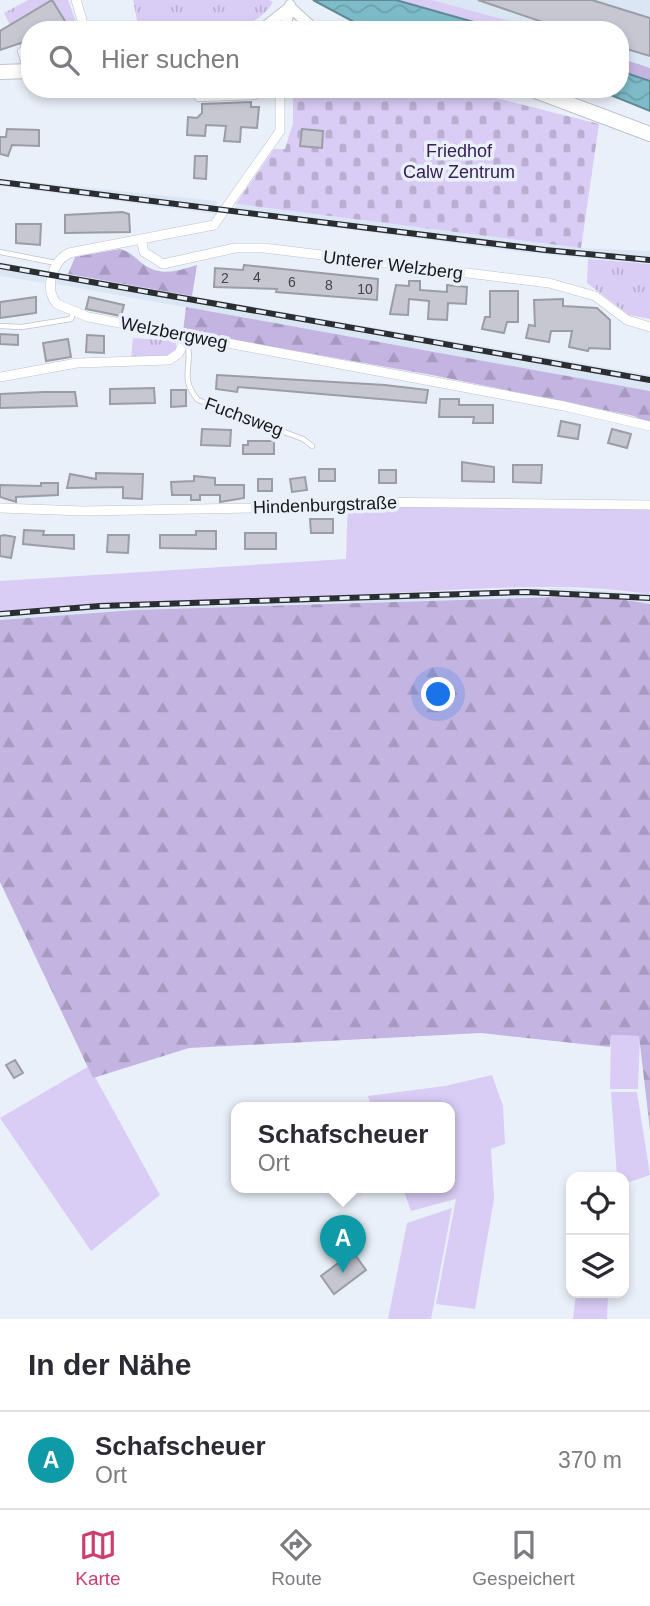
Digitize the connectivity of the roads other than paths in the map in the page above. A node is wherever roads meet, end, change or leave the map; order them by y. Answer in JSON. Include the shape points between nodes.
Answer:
{"nodes":[{"id":1,"x":76,"y":0,"type":"edge"},
{"id":2,"x":291,"y":3,"type":"edge"},
{"id":3,"x":82,"y":21,"type":"edge"},
{"id":4,"x":271,"y":21,"type":"edge"},
{"id":5,"x":287,"y":21,"type":"edge"},
{"id":6,"x":307,"y":21,"type":"edge"},
{"id":7,"x":21,"y":71,"type":"edge"},
{"id":8,"x":0,"y":72,"type":"edge"},
{"id":9,"x":197,"y":98,"type":"edge"},
{"id":10,"x":226,"y":98,"type":"edge"},
{"id":11,"x":280,"y":98,"type":"edge"},
{"id":12,"x":554,"y":98,"type":"edge"},
{"id":13,"x":650,"y":134,"type":"edge"},
{"id":14,"x":141,"y":239,"type":"junction"},
{"id":15,"x":0,"y":252,"type":"edge"},
{"id":16,"x":57,"y":264,"type":"junction"},
{"id":17,"x":73,"y":313,"type":"junction"},
{"id":18,"x":0,"y":326,"type":"edge"},
{"id":19,"x":650,"y":327,"type":"edge"},
{"id":20,"x":186,"y":337,"type":"junction"},
{"id":21,"x":0,"y":377,"type":"edge"},
{"id":22,"x":650,"y":426,"type":"edge"},
{"id":23,"x":312,"y":446,"type":"dead end"},
{"id":24,"x":650,"y":505,"type":"edge"},
{"id":25,"x":0,"y":508,"type":"edge"}],
"edges":[{"from":1,"to":3,"type":"street"},
{"from":2,"to":4,"type":"street"},
{"from":2,"to":5,"type":"street"},
{"from":2,"to":6,"type":"street"},
{"from":7,"to":8,"type":"main road"},
{"from":9,"to":10,"type":"lane"},
{"from":11,"to":14,"type":"street","via":[[280,131],[220,219],[206,228]]},
{"from":12,"to":13,"type":"main road"},
{"from":14,"to":16,"type":"street","via":[[80,250]]},
{"from":14,"to":19,"type":"street","name":"Unterer Welzberg","via":[[144,252],[163,264],[235,248],[264,248],[549,283],[594,296],[627,320]]},
{"from":15,"to":16,"type":"lane"},
{"from":16,"to":17,"type":"street","via":[[52,296]]},
{"from":17,"to":18,"type":"lane","via":[[71,319]]},
{"from":17,"to":20,"type":"street","name":"Welzbergweg"},
{"from":20,"to":21,"type":"street","via":[[179,354],[169,360],[77,363]]},
{"from":20,"to":22,"type":"street","name":"Welzbergweg","via":[[551,403]]},
{"from":20,"to":23,"type":"lane","name":"Fuchsweg","via":[[186,374],[198,400]]},
{"from":24,"to":25,"type":"street","name":"Hindenburgstraße","via":[[357,502],[207,509]]}]}
